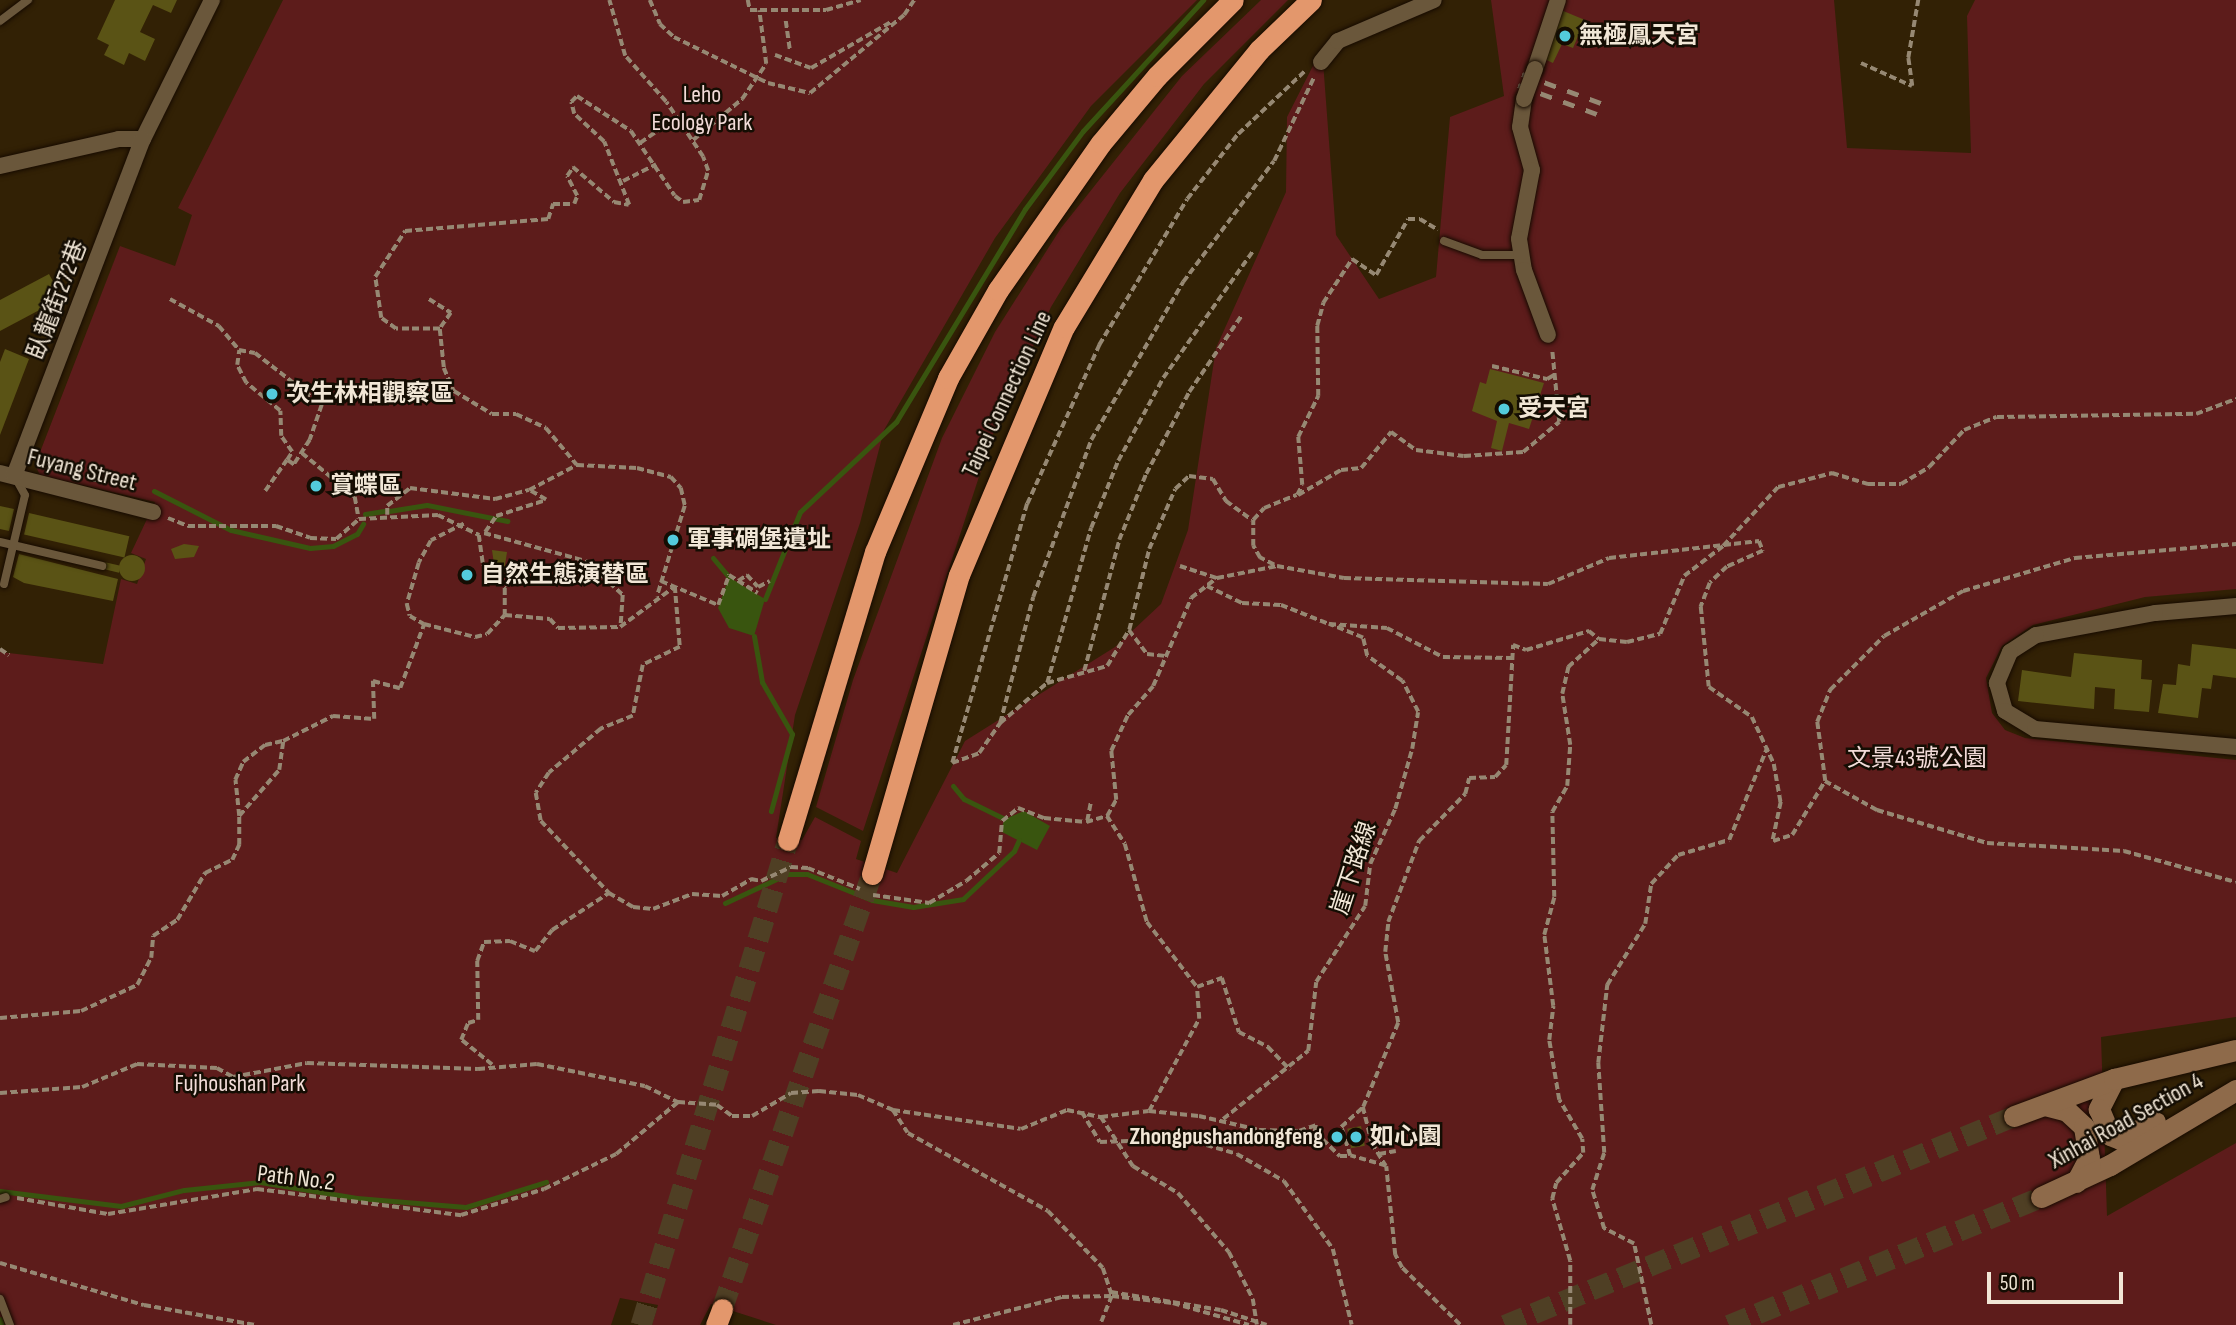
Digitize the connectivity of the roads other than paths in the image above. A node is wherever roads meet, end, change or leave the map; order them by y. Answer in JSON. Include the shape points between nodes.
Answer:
{"nodes":[{"id":1,"x":28,"y":0,"type":"edge"},
{"id":2,"x":212,"y":0,"type":"edge"},
{"id":3,"x":1233,"y":0,"type":"edge"},
{"id":4,"x":1311,"y":0,"type":"edge"},
{"id":5,"x":1434,"y":0,"type":"edge"},
{"id":6,"x":1558,"y":0,"type":"edge"},
{"id":7,"x":0,"y":21,"type":"edge"},
{"id":8,"x":1321,"y":62,"type":"road end"},
{"id":9,"x":143,"y":139,"type":"junction"},
{"id":10,"x":0,"y":166,"type":"edge"},
{"id":11,"x":1444,"y":241,"type":"road end"},
{"id":12,"x":1521,"y":255,"type":"junction"},
{"id":13,"x":1548,"y":335,"type":"road end"},
{"id":14,"x":7,"y":475,"type":"edge"},
{"id":15,"x":153,"y":512,"type":"road end"},
{"id":16,"x":0,"y":542,"type":"edge"},
{"id":17,"x":13,"y":545,"type":"junction"},
{"id":18,"x":102,"y":566,"type":"dead end"},
{"id":19,"x":4,"y":584,"type":"dead end"},
{"id":20,"x":2236,"y":606,"type":"edge"},
{"id":21,"x":2236,"y":747,"type":"edge"},
{"id":22,"x":788,"y":840,"type":"tunnel mouth"},
{"id":23,"x":872,"y":874,"type":"tunnel mouth"},
{"id":24,"x":2236,"y":1050,"type":"edge"},
{"id":25,"x":2114,"y":1079,"type":"junction"},
{"id":26,"x":2234,"y":1091,"type":"edge"},
{"id":27,"x":2045,"y":1105,"type":"junction"},
{"id":28,"x":2014,"y":1116,"type":"tunnel mouth"},
{"id":29,"x":2076,"y":1182,"type":"junction"},
{"id":30,"x":2041,"y":1197,"type":"tunnel mouth"},
{"id":31,"x":0,"y":1298,"type":"edge"},
{"id":32,"x":10,"y":1325,"type":"edge"}],
"edges":[{"from":1,"to":7,"type":"lane"},
{"from":2,"to":9,"type":"street","name":"臥龍街272巷"},
{"from":3,"to":22,"type":"highway","via":[[1157,76],[1101,143],[998,290],[948,378],[875,552]]},
{"from":4,"to":23,"type":"highway","name":"Taipei Connection Line","via":[[1259,50],[1153,180],[1064,327],[960,575]]},
{"from":5,"to":8,"type":"street","via":[[1338,41]]},
{"from":6,"to":12,"type":"street","bridge":true,"via":[[1524,99],[1520,127],[1532,170],[1520,226]]},
{"from":9,"to":10,"type":"street","via":[[119,139]]},
{"from":9,"to":14,"type":"street","name":"臥龍街272巷"},
{"from":11,"to":12,"type":"lane","via":[[1482,255]]},
{"from":12,"to":13,"type":"street"},
{"from":14,"to":15,"type":"street","name":"Fuyang Street"},
{"from":14,"to":17,"type":"lane","via":[[25,495]]},
{"from":16,"to":17,"type":"lane"},
{"from":17,"to":18,"type":"lane"},
{"from":17,"to":19,"type":"lane"},
{"from":20,"to":21,"type":"street","via":[[2155,613],[2036,635],[2010,652],[1997,683],[2005,711],[2035,729]]},
{"from":24,"to":25,"type":"main road","name":"Xinhai Road Section 4"},
{"from":25,"to":26,"type":"main road","via":[[2099,1109],[2101,1124],[2120,1139],[2197,1098]]},
{"from":25,"to":27,"type":"main road","name":"Xinhai Road Section 4"},
{"from":26,"to":29,"type":"main road","name":"Xinhai Road Section 4"},
{"from":27,"to":28,"type":"main road","name":"Xinhai Road Section 4"},
{"from":27,"to":29,"type":"main road","via":[[2067,1111],[2084,1126],[2088,1158]]},
{"from":29,"to":30,"type":"main road","name":"Xinhai Road Section 4"},
{"from":31,"to":32,"type":"lane"}]}
